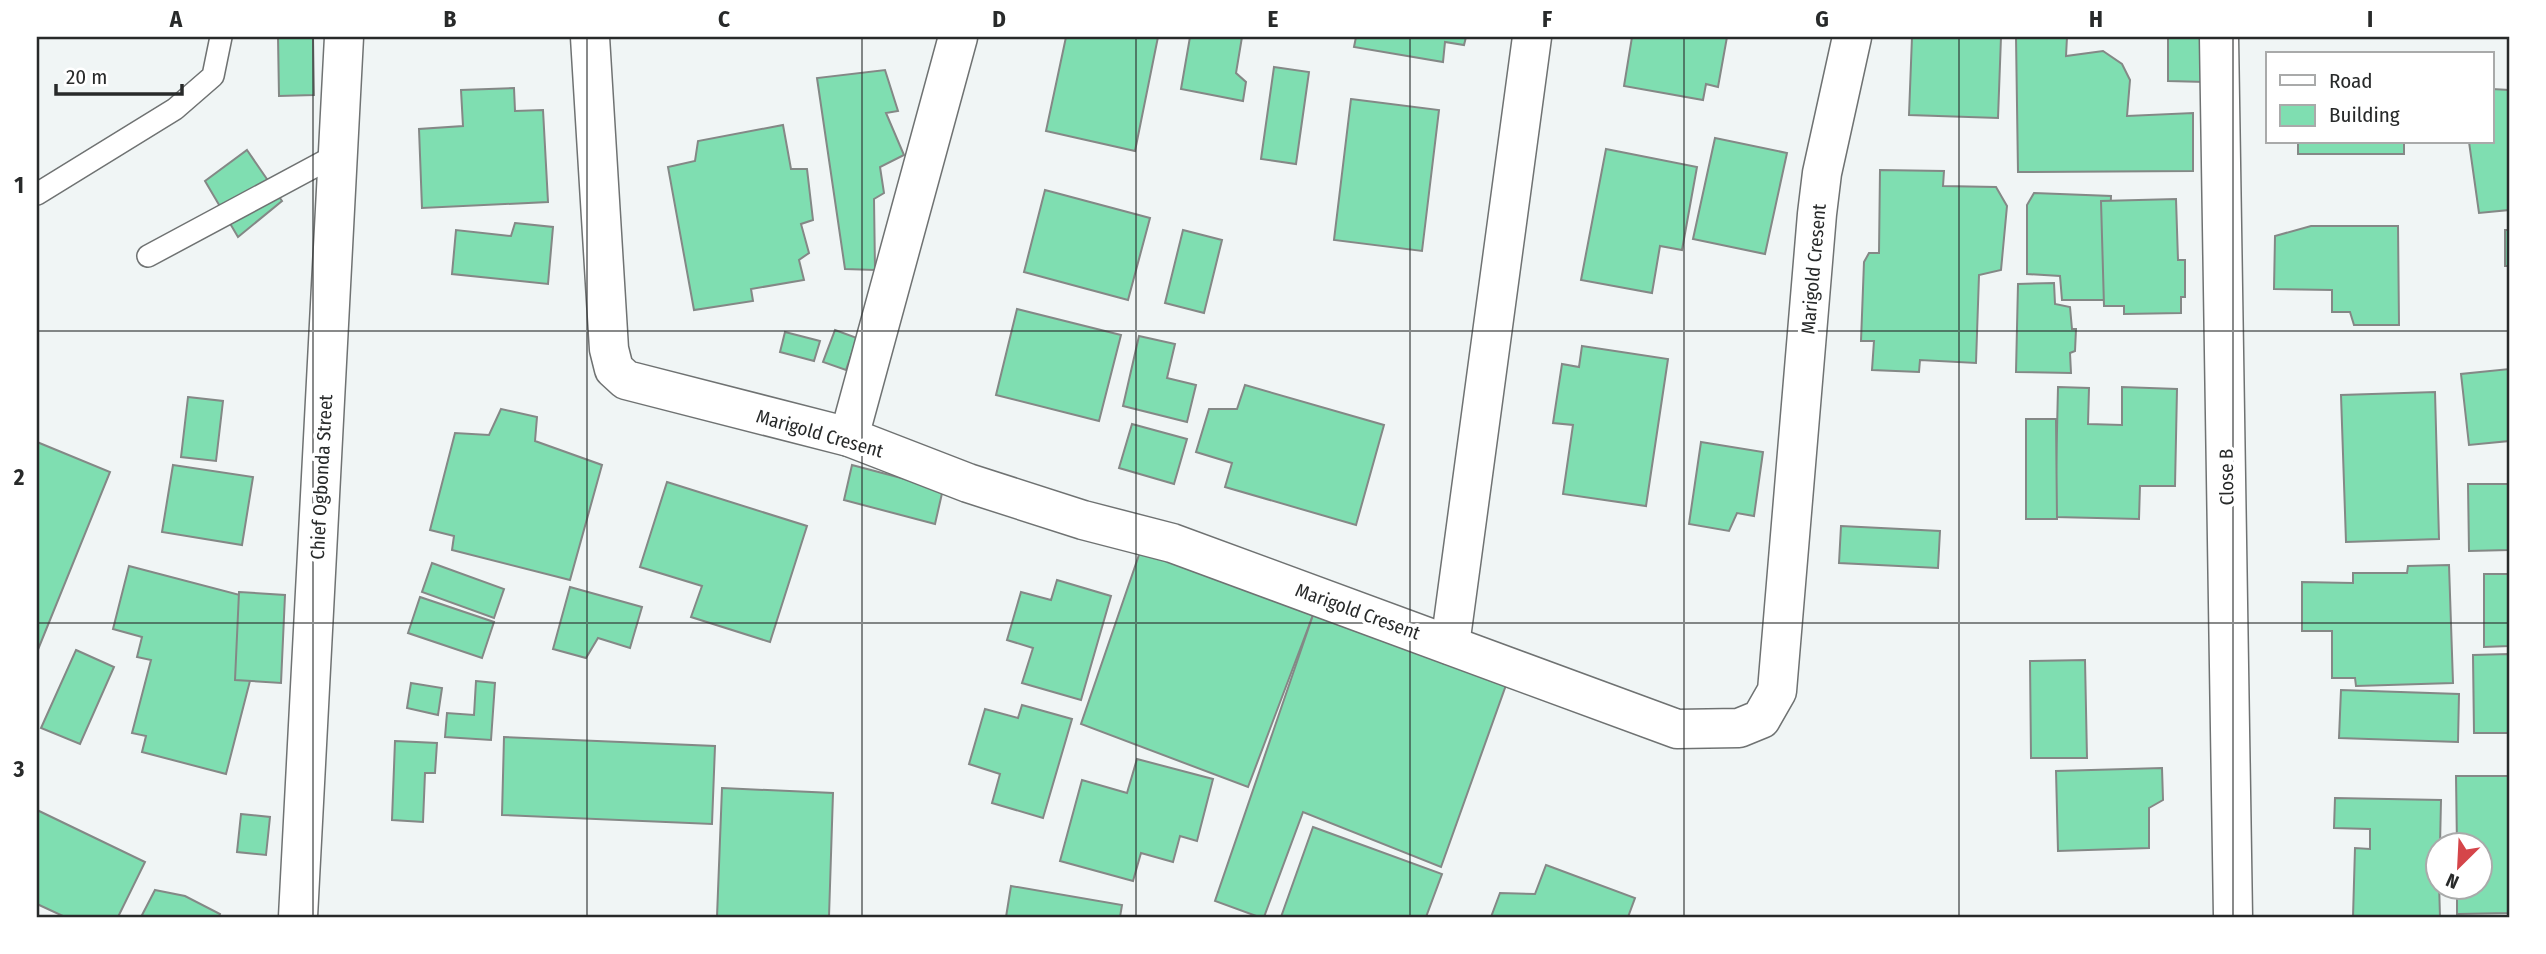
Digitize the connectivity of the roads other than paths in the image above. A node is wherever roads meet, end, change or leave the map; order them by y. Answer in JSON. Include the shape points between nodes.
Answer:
{"nodes":[{"id":1,"x":221,"y":37,"type":"edge"},
{"id":2,"x":344,"y":37,"type":"edge"},
{"id":3,"x":590,"y":37,"type":"edge"},
{"id":4,"x":958,"y":37,"type":"edge"},
{"id":5,"x":1532,"y":37,"type":"edge"},
{"id":6,"x":1852,"y":37,"type":"edge"},
{"id":7,"x":2219,"y":37,"type":"edge"},
{"id":8,"x":338,"y":154,"type":"junction"},
{"id":9,"x":37,"y":194,"type":"edge"},
{"id":10,"x":148,"y":256,"type":"dead end"},
{"id":11,"x":849,"y":437,"type":"junction"},
{"id":12,"x":1450,"y":645,"type":"junction"},
{"id":13,"x":298,"y":917,"type":"edge"},
{"id":14,"x":2233,"y":917,"type":"edge"}],
"edges":[{"from":1,"to":9,"type":"lane","via":[[213,76],[175,109]]},
{"from":2,"to":8,"type":"street","name":"Chief Ogbonda Street"},
{"from":3,"to":11,"type":"street","name":"Marigold Cresent","via":[[609,349],[614,369],[625,380]]},
{"from":4,"to":11,"type":"street"},
{"from":5,"to":12,"type":"street"},
{"from":6,"to":12,"type":"street","name":"Marigold Cresent","via":[[1822,173],[1777,691],[1761,719],[1740,728],[1677,729]]},
{"from":7,"to":14,"type":"street","name":"Close B"},
{"from":8,"to":10,"type":"lane"},
{"from":8,"to":13,"type":"street","name":"Chief Ogbonda Street"},
{"from":11,"to":12,"type":"street","name":"Marigold Cresent","via":[[981,487],[1172,543]]}]}
